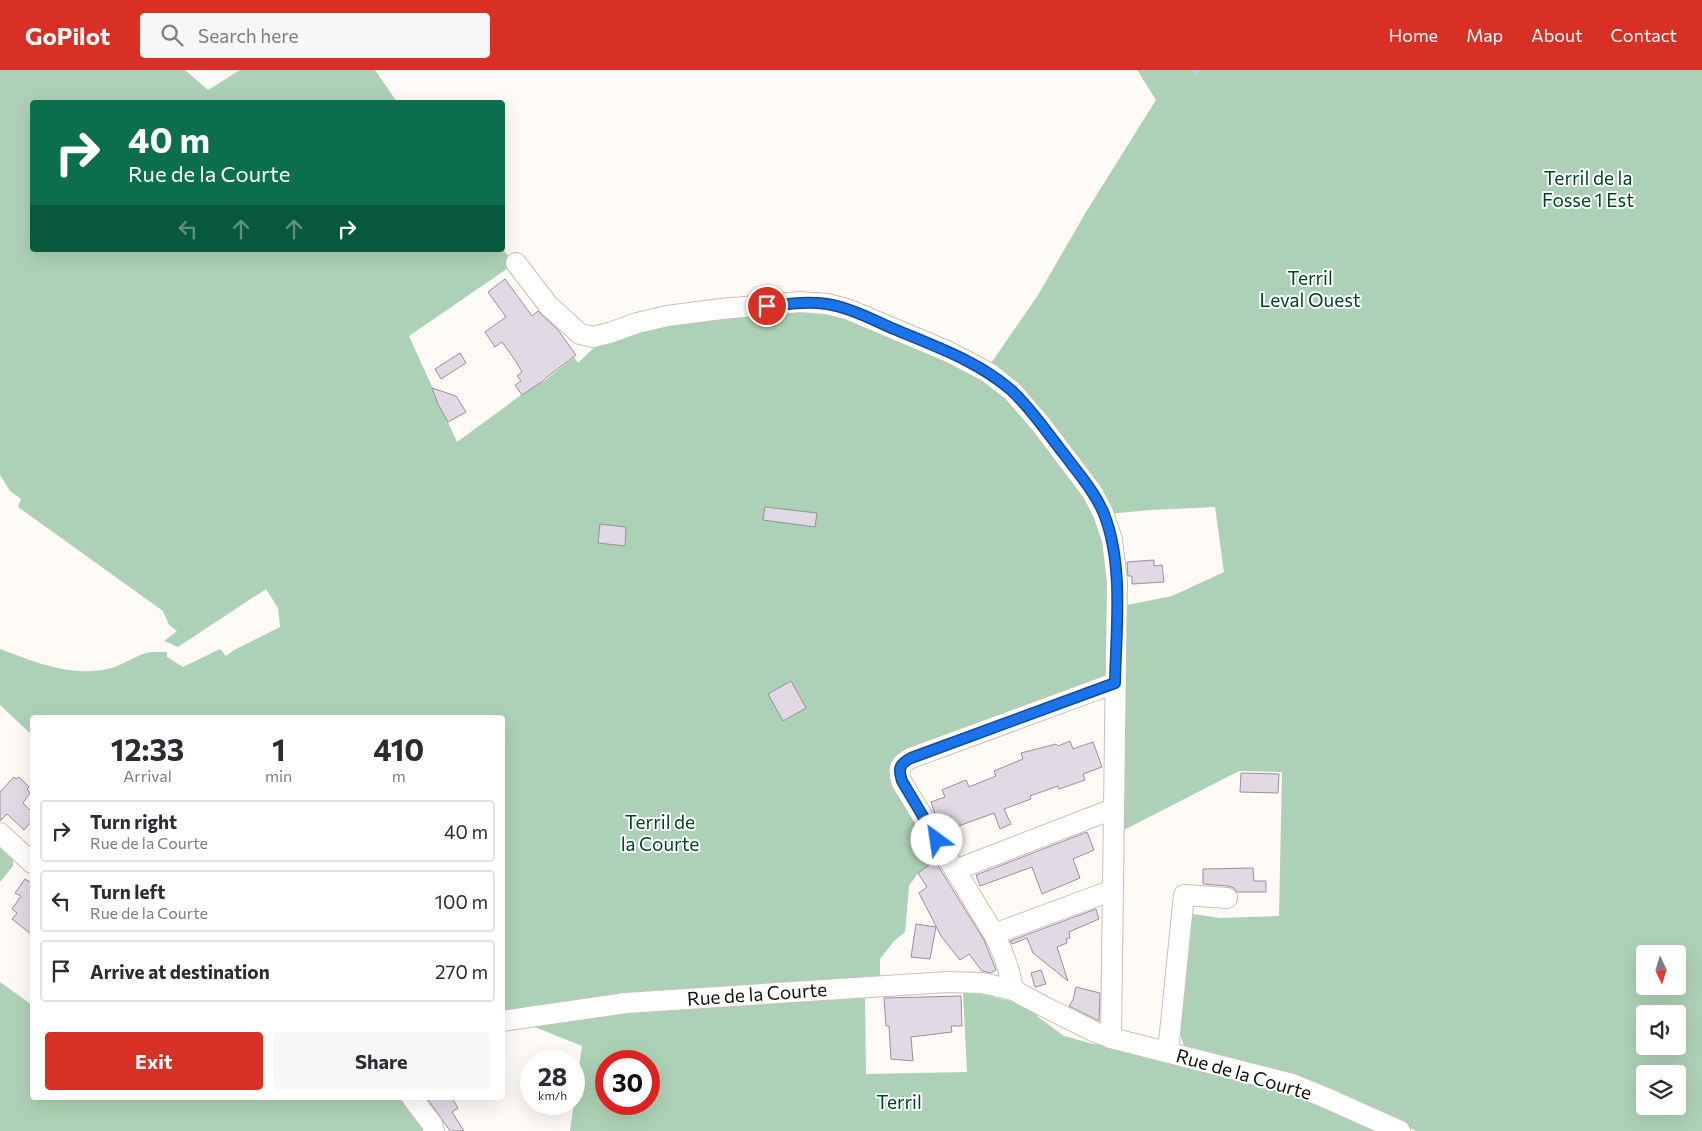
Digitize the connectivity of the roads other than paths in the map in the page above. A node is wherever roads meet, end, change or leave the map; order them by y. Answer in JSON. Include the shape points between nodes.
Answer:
{"nodes":[{"id":1,"x":516,"y":263,"type":"dead end"},
{"id":2,"x":1115,"y":683,"type":"junction"},
{"id":3,"x":1113,"y":809,"type":"junction"},
{"id":4,"x":0,"y":833,"type":"edge"},
{"id":5,"x":30,"y":861,"type":"edge"},
{"id":6,"x":955,"y":870,"type":"junction"},
{"id":7,"x":1113,"y":890,"type":"junction"},
{"id":8,"x":1228,"y":898,"type":"dead end"},
{"id":9,"x":994,"y":934,"type":"junction"},
{"id":10,"x":1013,"y":990,"type":"junction"},
{"id":11,"x":505,"y":1021,"type":"edge"},
{"id":12,"x":1111,"y":1038,"type":"junction"},
{"id":13,"x":1168,"y":1052,"type":"junction"},
{"id":14,"x":414,"y":1100,"type":"edge"},
{"id":15,"x":434,"y":1131,"type":"edge"},
{"id":16,"x":1400,"y":1131,"type":"edge"}],
"edges":[{"from":1,"to":2,"type":"street","via":[[549,306],[580,334],[593,337],[667,316],[721,309],[800,302],[826,304],[856,312],[989,373],[1012,391],[1039,422],[1092,492],[1103,513],[1112,540],[1117,582]]},
{"from":2,"to":3,"type":"street"},
{"from":2,"to":6,"type":"street","via":[[903,762],[899,767],[902,781]]},
{"from":3,"to":6,"type":"street"},
{"from":3,"to":7,"type":"street"},
{"from":4,"to":5,"type":"street"},
{"from":6,"to":9,"type":"street"},
{"from":7,"to":9,"type":"street"},
{"from":7,"to":12,"type":"street"},
{"from":8,"to":13,"type":"street","via":[[1184,895]]},
{"from":9,"to":10,"type":"street","via":[[1006,957]]},
{"from":10,"to":11,"type":"street","name":"Rue de la Courte","via":[[982,983],[938,982],[626,1003]]},
{"from":10,"to":12,"type":"street","name":"Rue de la Courte"},
{"from":12,"to":13,"type":"street","name":"Rue de la Courte"},
{"from":13,"to":16,"type":"street","name":"Rue de la Courte","via":[[1292,1084]]},
{"from":14,"to":15,"type":"street"}]}
